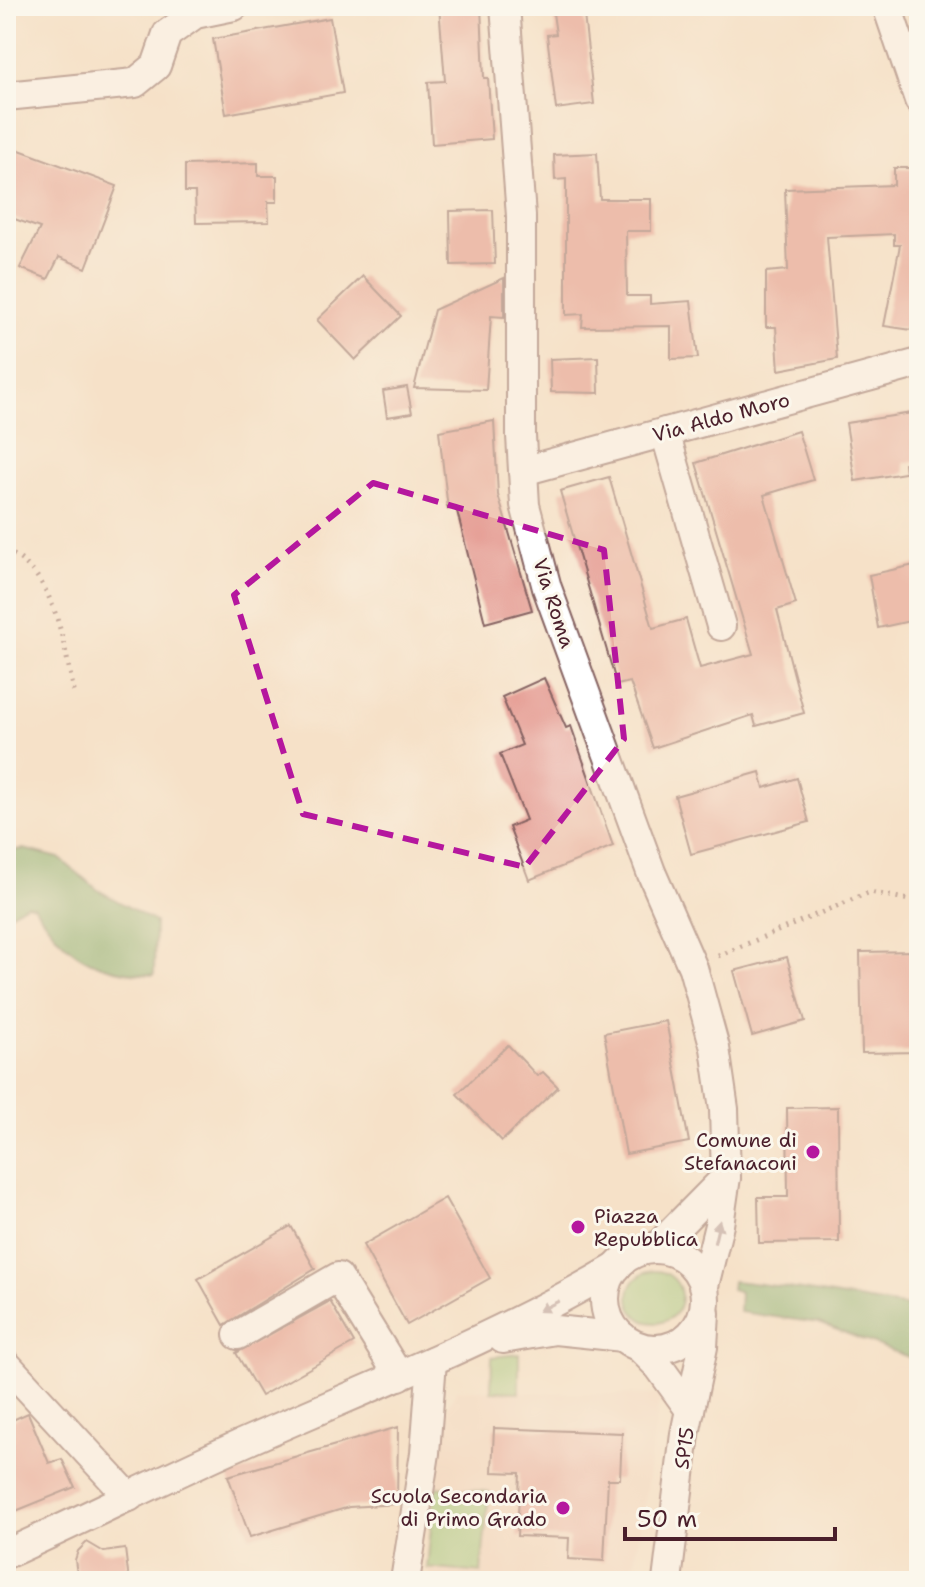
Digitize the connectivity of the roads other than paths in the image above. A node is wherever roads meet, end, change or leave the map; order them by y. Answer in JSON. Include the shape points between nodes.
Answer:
{"nodes":[{"id":1,"x":234,"y":6,"type":"edge"},
{"id":2,"x":505,"y":6,"type":"edge"},
{"id":3,"x":887,"y":6,"type":"edge"},
{"id":4,"x":6,"y":96,"type":"edge"},
{"id":5,"x":919,"y":100,"type":"edge"},
{"id":6,"x":919,"y":363,"type":"edge"},
{"id":7,"x":665,"y":432,"type":"junction"},
{"id":8,"x":523,"y":471,"type":"junction"},
{"id":9,"x":721,"y":626,"type":"dead end"},
{"id":10,"x":726,"y":1177,"type":"junction"},
{"id":11,"x":656,"y":1248,"type":"junction"},
{"id":12,"x":617,"y":1267,"type":"junction"},
{"id":13,"x":704,"y":1292,"type":"junction"},
{"id":14,"x":238,"y":1335,"type":"dead end"},
{"id":15,"x":631,"y":1342,"type":"junction"},
{"id":16,"x":471,"y":1344,"type":"junction"},
{"id":17,"x":432,"y":1361,"type":"junction"},
{"id":18,"x":6,"y":1364,"type":"edge"},
{"id":19,"x":399,"y":1376,"type":"junction"},
{"id":20,"x":690,"y":1410,"type":"junction"},
{"id":21,"x":129,"y":1497,"type":"junction"},
{"id":22,"x":6,"y":1554,"type":"edge"},
{"id":23,"x":405,"y":1581,"type":"edge"},
{"id":24,"x":667,"y":1581,"type":"edge"}],
"edges":[{"from":1,"to":4,"type":"street","via":[[195,14],[167,34],[156,66],[135,83]]},
{"from":2,"to":8,"type":"street","name":"Via Roma","via":[[521,216]]},
{"from":3,"to":5,"type":"street"},
{"from":6,"to":7,"type":"street","name":"Via Aldo Moro"},
{"from":7,"to":8,"type":"street","name":"Via Aldo Moro"},
{"from":7,"to":9,"type":"street"},
{"from":8,"to":10,"type":"street","name":"Via Roma","via":[[525,505],[547,588],[651,872],[693,968],[715,1048]]},
{"from":10,"to":11,"type":"street"},
{"from":13,"to":10,"type":"street","name":"Via Roma","one_way":true},
{"from":11,"to":12,"type":"street","via":[[634,1253]]},
{"from":11,"to":13,"type":"street","via":[[680,1255],[699,1274]]},
{"from":12,"to":15,"type":"street","via":[[605,1295],[606,1311]]},
{"from":12,"to":16,"type":"street","one_way":true},
{"from":13,"to":15,"type":"street","via":[[701,1319],[687,1337],[668,1347]]},
{"from":13,"to":20,"type":"street","name":"SP15","via":[[703,1347]]},
{"from":14,"to":19,"type":"street","via":[[338,1277]]},
{"from":15,"to":16,"type":"street","via":[[555,1330]]},
{"from":15,"to":20,"type":"street","name":"SP15","via":[[659,1367]]},
{"from":16,"to":17,"type":"street"},
{"from":17,"to":19,"type":"street"},
{"from":17,"to":23,"type":"street","via":[[425,1453]]},
{"from":18,"to":21,"type":"street"},
{"from":19,"to":21,"type":"street"},
{"from":20,"to":24,"type":"street","name":"SP15"},
{"from":21,"to":22,"type":"street"}]}
